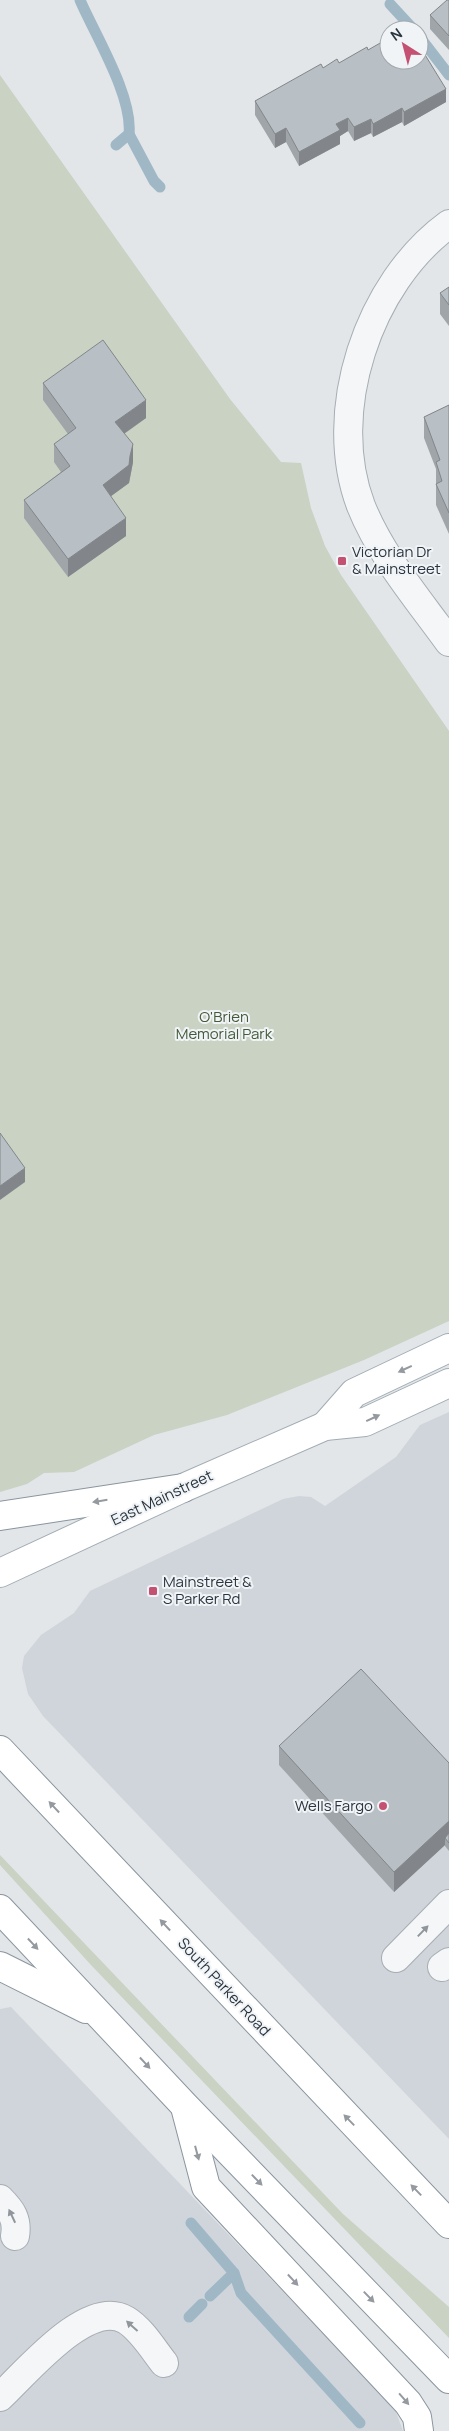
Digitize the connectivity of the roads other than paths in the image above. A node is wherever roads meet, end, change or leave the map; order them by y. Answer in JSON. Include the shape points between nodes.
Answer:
{"nodes":[{"id":1,"x":449,"y":224,"type":"edge"},
{"id":2,"x":449,"y":642,"type":"edge"},
{"id":3,"x":449,"y":1348,"type":"edge"},
{"id":4,"x":449,"y":1383,"type":"edge"},
{"id":5,"x":325,"y":1426,"type":"junction"},
{"id":6,"x":183,"y":1488,"type":"junction"},
{"id":7,"x":0,"y":1516,"type":"edge"},
{"id":8,"x":0,"y":1573,"type":"edge"},
{"id":9,"x":0,"y":1750,"type":"edge"},
{"id":10,"x":449,"y":1904,"type":"edge"},
{"id":11,"x":0,"y":1909,"type":"edge"},
{"id":12,"x":396,"y":1958,"type":"dead end"},
{"id":13,"x":0,"y":1966,"type":"edge"},
{"id":14,"x":102,"y":2016,"type":"junction"},
{"id":15,"x":185,"y":2106,"type":"junction"},
{"id":16,"x":0,"y":2199,"type":"edge"},
{"id":17,"x":449,"y":2224,"type":"edge"},
{"id":18,"x":15,"y":2236,"type":"dead end"},
{"id":19,"x":164,"y":2363,"type":"dead end"},
{"id":20,"x":449,"y":2379,"type":"edge"},
{"id":21,"x":0,"y":2397,"type":"edge"},
{"id":22,"x":419,"y":2431,"type":"edge"}],
"edges":[{"from":1,"to":2,"type":"street","via":[[428,242],[384,299],[361,348],[349,423],[350,457],[362,508],[383,549]]},
{"from":3,"to":5,"type":"main road","name":"East Mainstreet","one_way":true,"via":[[354,1393]]},
{"from":5,"to":4,"type":"main road","name":"East Mainstreet","one_way":true,"via":[[365,1422]]},
{"from":5,"to":6,"type":"main road","name":"East Mainstreet"},
{"from":6,"to":7,"type":"main road","one_way":true},
{"from":6,"to":8,"type":"main road","name":"East Mainstreet"},
{"from":17,"to":9,"type":"main road","name":"South Parker Road","one_way":true},
{"from":12,"to":10,"type":"street","one_way":true},
{"from":11,"to":14,"type":"main road","one_way":true},
{"from":13,"to":14,"type":"main road"},
{"from":14,"to":15,"type":"main road","one_way":true},
{"from":15,"to":20,"type":"main road","one_way":true},
{"from":15,"to":22,"type":"main road","one_way":true,"via":[[206,2187],[408,2402],[417,2416]]},
{"from":18,"to":16,"type":"street","one_way":true,"via":[[14,2215]]},
{"from":19,"to":21,"type":"street","one_way":true,"via":[[126,2320],[102,2316],[75,2327]]}]}
